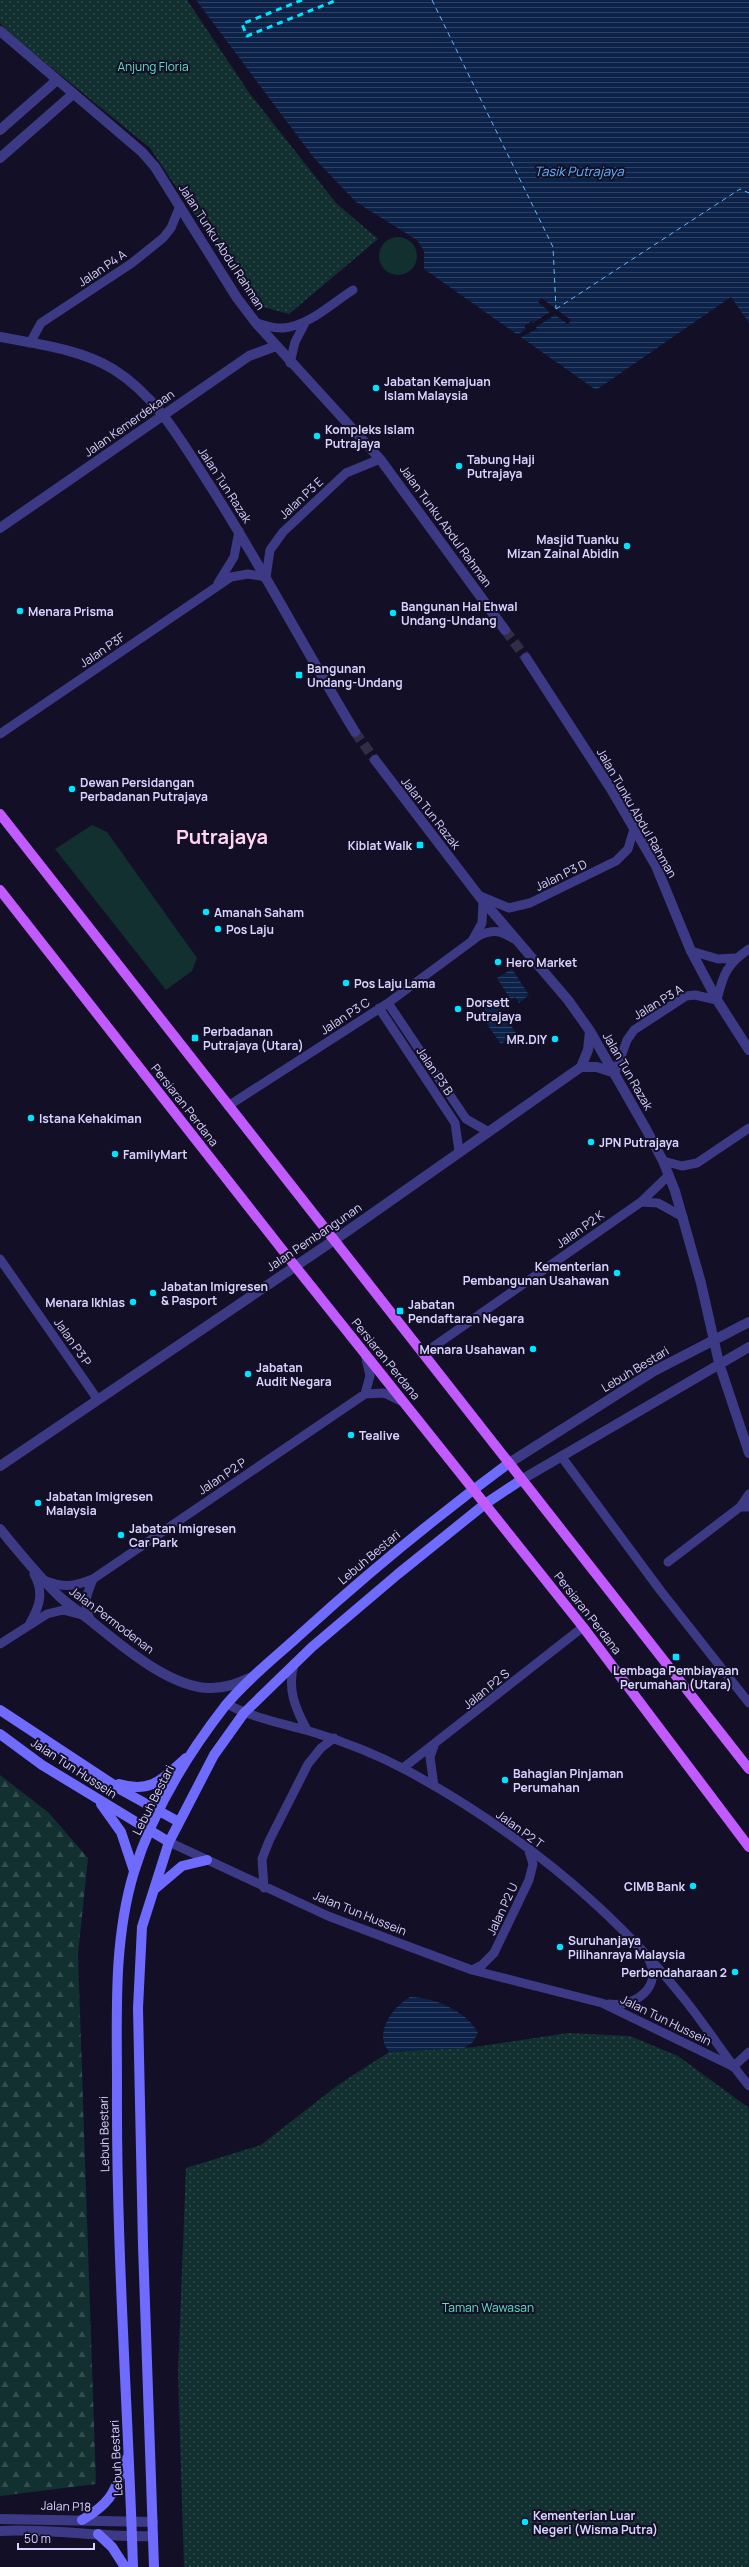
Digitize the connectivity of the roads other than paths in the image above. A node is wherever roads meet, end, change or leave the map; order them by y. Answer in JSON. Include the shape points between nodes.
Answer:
{"nodes":[{"id":1,"x":0,"y":31,"type":"edge"},
{"id":2,"x":57,"y":80,"type":"junction"},
{"id":3,"x":73,"y":94,"type":"junction"},
{"id":4,"x":0,"y":130,"type":"edge"},
{"id":5,"x":0,"y":158,"type":"edge"},
{"id":6,"x":180,"y":206,"type":"junction"},
{"id":7,"x":353,"y":290,"type":"dead end"},
{"id":8,"x":306,"y":321,"type":"junction"},
{"id":9,"x":256,"y":323,"type":"junction"},
{"id":10,"x":0,"y":337,"type":"edge"},
{"id":11,"x":30,"y":343,"type":"junction"},
{"id":12,"x":276,"y":346,"type":"junction"},
{"id":13,"x":290,"y":363,"type":"junction"},
{"id":14,"x":164,"y":416,"type":"junction"},
{"id":15,"x":380,"y":459,"type":"junction"},
{"id":16,"x":0,"y":528,"type":"edge"},
{"id":17,"x":239,"y":531,"type":"junction"},
{"id":18,"x":266,"y":577,"type":"junction"},
{"id":19,"x":216,"y":586,"type":"junction"},
{"id":20,"x":505,"y":630,"type":"tunnel mouth"},
{"id":21,"x":526,"y":658,"type":"tunnel mouth"},
{"id":22,"x":355,"y":732,"type":"tunnel mouth"},
{"id":23,"x":0,"y":734,"type":"edge"},
{"id":24,"x":375,"y":760,"type":"tunnel mouth"},
{"id":25,"x":0,"y":814,"type":"edge"},
{"id":26,"x":634,"y":829,"type":"junction"},
{"id":27,"x":0,"y":890,"type":"edge"},
{"id":28,"x":481,"y":898,"type":"junction"},
{"id":29,"x":471,"y":941,"type":"junction"},
{"id":30,"x":518,"y":942,"type":"junction"},
{"id":31,"x":749,"y":949,"type":"edge"},
{"id":32,"x":691,"y":951,"type":"junction"},
{"id":33,"x":735,"y":958,"type":"junction"},
{"id":34,"x":717,"y":1000,"type":"junction"},
{"id":35,"x":388,"y":1003,"type":"junction"},
{"id":36,"x":379,"y":1008,"type":"junction"},
{"id":37,"x":590,"y":1031,"type":"junction"},
{"id":38,"x":749,"y":1050,"type":"edge"},
{"id":39,"x":581,"y":1067,"type":"junction"},
{"id":40,"x":615,"y":1073,"type":"junction"},
{"id":41,"x":228,"y":1106,"type":"junction"},
{"id":42,"x":749,"y":1128,"type":"edge"},
{"id":43,"x":487,"y":1131,"type":"junction"},
{"id":44,"x":459,"y":1151,"type":"junction"},
{"id":45,"x":663,"y":1161,"type":"junction"},
{"id":46,"x":669,"y":1176,"type":"junction"},
{"id":47,"x":641,"y":1202,"type":"junction"},
{"id":48,"x":683,"y":1217,"type":"junction"},
{"id":49,"x":332,"y":1240,"type":"junction"},
{"id":50,"x":0,"y":1259,"type":"edge"},
{"id":51,"x":295,"y":1266,"type":"junction"},
{"id":52,"x":749,"y":1322,"type":"edge"},
{"id":53,"x":714,"y":1338,"type":"junction"},
{"id":54,"x":749,"y":1347,"type":"edge"},
{"id":55,"x":365,"y":1354,"type":"junction"},
{"id":56,"x":423,"y":1354,"type":"junction"},
{"id":57,"x":719,"y":1362,"type":"junction"},
{"id":58,"x":365,"y":1394,"type":"junction"},
{"id":59,"x":98,"y":1400,"type":"junction"},
{"id":60,"x":404,"y":1402,"type":"junction"},
{"id":61,"x":749,"y":1453,"type":"edge"},
{"id":62,"x":561,"y":1456,"type":"junction"},
{"id":63,"x":509,"y":1463,"type":"junction"},
{"id":64,"x":0,"y":1466,"type":"edge"},
{"id":65,"x":521,"y":1480,"type":"junction"},
{"id":66,"x":473,"y":1490,"type":"junction"},
{"id":67,"x":749,"y":1494,"type":"edge"},
{"id":68,"x":485,"y":1504,"type":"junction"},
{"id":69,"x":744,"y":1507,"type":"edge"},
{"id":70,"x":0,"y":1529,"type":"edge"},
{"id":71,"x":668,"y":1562,"type":"dead end"},
{"id":72,"x":32,"y":1568,"type":"junction"},
{"id":73,"x":42,"y":1579,"type":"junction"},
{"id":74,"x":93,"y":1579,"type":"junction"},
{"id":75,"x":84,"y":1615,"type":"junction"},
{"id":76,"x":92,"y":1622,"type":"junction"},
{"id":77,"x":30,"y":1623,"type":"junction"},
{"id":78,"x":583,"y":1627,"type":"junction"},
{"id":79,"x":0,"y":1644,"type":"edge"},
{"id":80,"x":294,"y":1664,"type":"junction"},
{"id":81,"x":256,"y":1676,"type":"junction"},
{"id":82,"x":749,"y":1703,"type":"edge"},
{"id":83,"x":227,"y":1704,"type":"junction"},
{"id":84,"x":0,"y":1710,"type":"edge"},
{"id":85,"x":244,"y":1713,"type":"junction"},
{"id":86,"x":307,"y":1730,"type":"junction"},
{"id":87,"x":0,"y":1734,"type":"edge"},
{"id":88,"x":334,"y":1738,"type":"junction"},
{"id":89,"x":434,"y":1746,"type":"junction"},
{"id":90,"x":192,"y":1754,"type":"junction"},
{"id":91,"x":403,"y":1768,"type":"junction"},
{"id":92,"x":749,"y":1769,"type":"edge"},
{"id":93,"x":94,"y":1772,"type":"junction"},
{"id":94,"x":434,"y":1786,"type":"junction"},
{"id":95,"x":99,"y":1800,"type":"junction"},
{"id":96,"x":159,"y":1812,"type":"junction"},
{"id":97,"x":179,"y":1822,"type":"junction"},
{"id":98,"x":149,"y":1832,"type":"junction"},
{"id":99,"x":169,"y":1842,"type":"junction"},
{"id":100,"x":749,"y":1847,"type":"edge"},
{"id":101,"x":528,"y":1848,"type":"junction"},
{"id":102,"x":207,"y":1860,"type":"junction"},
{"id":103,"x":134,"y":1871,"type":"junction"},
{"id":104,"x":264,"y":1888,"type":"junction"},
{"id":105,"x":153,"y":1892,"type":"junction"},
{"id":106,"x":647,"y":1957,"type":"junction"},
{"id":107,"x":472,"y":1970,"type":"junction"},
{"id":108,"x":602,"y":2003,"type":"junction"},
{"id":109,"x":749,"y":2052,"type":"edge"},
{"id":110,"x":733,"y":2067,"type":"junction"},
{"id":111,"x":749,"y":2086,"type":"edge"},
{"id":112,"x":128,"y":2454,"type":"junction"},
{"id":113,"x":0,"y":2519,"type":"edge"},
{"id":114,"x":82,"y":2520,"type":"junction"},
{"id":115,"x":131,"y":2521,"type":"junction"},
{"id":116,"x":153,"y":2522,"type":"junction"},
{"id":117,"x":0,"y":2531,"type":"edge"},
{"id":118,"x":98,"y":2534,"type":"junction"},
{"id":119,"x":153,"y":2536,"type":"junction"},
{"id":120,"x":132,"y":2537,"type":"junction"},
{"id":121,"x":125,"y":2567,"type":"edge"},
{"id":122,"x":133,"y":2567,"type":"edge"},
{"id":123,"x":154,"y":2567,"type":"edge"}],
"edges":[{"from":1,"to":2,"type":"street","name":"Jalan Tunku Abdul Rahman"},
{"from":2,"to":3,"type":"street","name":"Jalan Tunku Abdul Rahman"},
{"from":2,"to":4,"type":"street"},
{"from":3,"to":5,"type":"street"},
{"from":3,"to":6,"type":"street","name":"Jalan Tunku Abdul Rahman","via":[[142,152]]},
{"from":6,"to":9,"type":"street","name":"Jalan Tunku Abdul Rahman","via":[[233,292]]},
{"from":6,"to":11,"type":"street","name":"Jalan P4 A","via":[[171,228],[163,238],[132,263],[41,323]]},
{"from":7,"to":8,"type":"street"},
{"from":8,"to":9,"type":"street","via":[[284,328]]},
{"from":8,"to":13,"type":"street","via":[[295,342]]},
{"from":9,"to":12,"type":"street","name":"Jalan Tunku Abdul Rahman"},
{"from":10,"to":11,"type":"street","name":"Jalan Tun Razak"},
{"from":11,"to":14,"type":"street","name":"Jalan Tun Razak","via":[[78,355],[112,369],[143,392]]},
{"from":12,"to":13,"type":"street","name":"Jalan Tunku Abdul Rahman"},
{"from":12,"to":14,"type":"street","name":"Jalan Kemerdekaan","via":[[249,356]]},
{"from":13,"to":15,"type":"street","name":"Jalan Tunku Abdul Rahman"},
{"from":14,"to":16,"type":"street","name":"Jalan Kemerdekaan"},
{"from":14,"to":17,"type":"street","name":"Jalan Tun Razak"},
{"from":15,"to":18,"type":"street","name":"Jalan P3 E","via":[[365,463],[346,473],[283,532],[270,550]]},
{"from":15,"to":20,"type":"street","name":"Jalan Tunku Abdul Rahman","via":[[430,524]]},
{"from":17,"to":18,"type":"street","name":"Jalan Tun Razak"},
{"from":17,"to":19,"type":"street","name":"Jalan P3F","via":[[234,557]]},
{"from":18,"to":19,"type":"street","name":"Jalan P3F","via":[[238,574]]},
{"from":18,"to":22,"type":"street","name":"Jalan Tun Razak"},
{"from":19,"to":23,"type":"street","name":"Jalan P3F"},
{"from":21,"to":26,"type":"street","name":"Jalan Tunku Abdul Rahman"},
{"from":24,"to":28,"type":"street","name":"Jalan Tun Razak"},
{"from":25,"to":41,"type":"main road"},
{"from":26,"to":28,"type":"street","name":"Jalan P3 D","via":[[628,849],[616,862],[530,903],[509,908]]},
{"from":26,"to":32,"type":"street","name":"Jalan Tunku Abdul Rahman","via":[[665,885]]},
{"from":27,"to":51,"type":"main road","name":"Persiaran Perdana"},
{"from":28,"to":29,"type":"street","name":"Jalan P3 C","via":[[482,922]]},
{"from":28,"to":30,"type":"street","name":"Jalan Tun Razak"},
{"from":29,"to":30,"type":"street","name":"Jalan P3 C","via":[[494,930],[501,931]]},
{"from":29,"to":35,"type":"street","name":"Jalan P3 C"},
{"from":30,"to":37,"type":"street","name":"Jalan Tun Razak","via":[[551,978]]},
{"from":31,"to":33,"type":"street"},
{"from":32,"to":33,"type":"street","via":[[718,959]]},
{"from":32,"to":34,"type":"street","name":"Jalan Tunku Abdul Rahman"},
{"from":33,"to":34,"type":"street","via":[[725,971]]},
{"from":34,"to":38,"type":"street","name":"Jalan Tunku Abdul Rahman"},
{"from":34,"to":40,"type":"street","name":"Jalan P3 A","via":[[695,995],[686,996],[634,1030],[627,1040]]},
{"from":35,"to":36,"type":"street","name":"Jalan P3 C"},
{"from":35,"to":43,"type":"street","name":"Jalan P3 B","via":[[466,1119]]},
{"from":36,"to":41,"type":"street","name":"Jalan P3 C"},
{"from":36,"to":44,"type":"street","name":"Jalan P3 B","via":[[455,1123]]},
{"from":37,"to":39,"type":"street","via":[[588,1050]]},
{"from":37,"to":40,"type":"street","name":"Jalan Tun Razak"},
{"from":39,"to":40,"type":"street","via":[[597,1067]]},
{"from":39,"to":43,"type":"street","name":"Jalan Pembangunan"},
{"from":40,"to":45,"type":"street","name":"Jalan Tun Razak"},
{"from":41,"to":49,"type":"main road"},
{"from":42,"to":45,"type":"street","via":[[697,1163],[682,1166]]},
{"from":43,"to":44,"type":"street","name":"Jalan Pembangunan"},
{"from":44,"to":49,"type":"street","name":"Jalan Pembangunan"},
{"from":45,"to":46,"type":"street","name":"Jalan Tun Razak"},
{"from":46,"to":47,"type":"street","name":"Jalan P2 K"},
{"from":46,"to":48,"type":"street","name":"Jalan Tun Razak"},
{"from":47,"to":48,"type":"street","via":[[658,1203]]},
{"from":47,"to":56,"type":"street","name":"Jalan P2 K"},
{"from":48,"to":53,"type":"street","name":"Jalan Tun Razak"},
{"from":49,"to":51,"type":"street","name":"Jalan Pembangunan"},
{"from":49,"to":56,"type":"main road"},
{"from":50,"to":59,"type":"street","name":"Jalan P3 P"},
{"from":51,"to":55,"type":"main road","name":"Persiaran Perdana"},
{"from":51,"to":59,"type":"street","name":"Jalan Pembangunan"},
{"from":52,"to":53,"type":"street","name":"Lebuh Bestari"},
{"from":53,"to":57,"type":"street","name":"Jalan Tun Razak"},
{"from":53,"to":63,"type":"street","name":"Lebuh Bestari","via":[[654,1371]]},
{"from":54,"to":57,"type":"street"},
{"from":55,"to":58,"type":"street","via":[[370,1376]]},
{"from":55,"to":60,"type":"main road","name":"Persiaran Perdana"},
{"from":56,"to":63,"type":"main road"},
{"from":57,"to":61,"type":"street","name":"Jalan Tun Razak"},
{"from":57,"to":62,"type":"street"},
{"from":58,"to":60,"type":"street","via":[[384,1393]]},
{"from":58,"to":74,"type":"street","name":"Jalan P2 P"},
{"from":59,"to":64,"type":"street","name":"Jalan Pembangunan"},
{"from":60,"to":66,"type":"main road","name":"Persiaran Perdana"},
{"from":62,"to":65,"type":"street"},
{"from":62,"to":82,"type":"street","via":[[660,1590]]},
{"from":63,"to":65,"type":"main road"},
{"from":63,"to":66,"type":"main road","name":"Lebuh Bestari"},
{"from":65,"to":68,"type":"main road"},
{"from":65,"to":92,"type":"main road"},
{"from":66,"to":68,"type":"main road","name":"Persiaran Perdana"},
{"from":66,"to":81,"type":"main road","name":"Lebuh Bestari","via":[[347,1592]]},
{"from":67,"to":69,"type":"street"},
{"from":68,"to":78,"type":"main road","name":"Persiaran Perdana"},
{"from":68,"to":80,"type":"main road","via":[[398,1574]]},
{"from":69,"to":71,"type":"street","via":[[699,1537]]},
{"from":70,"to":72,"type":"street","name":"Jalan Permodenan"},
{"from":72,"to":73,"type":"street","name":"Jalan Permodenan"},
{"from":72,"to":77,"type":"street","via":[[40,1586],[40,1598]]},
{"from":73,"to":74,"type":"street","name":"Jalan P2 P","via":[[61,1586],[75,1586]]},
{"from":73,"to":75,"type":"street","name":"Jalan Permodenan","via":[[61,1598]]},
{"from":74,"to":76,"type":"street","via":[[85,1599],[85,1608]]},
{"from":75,"to":76,"type":"street","name":"Jalan Permodenan"},
{"from":75,"to":77,"type":"street","via":[[63,1610],[47,1614]]},
{"from":76,"to":81,"type":"street","name":"Jalan Permodenan","via":[[129,1651],[181,1681],[208,1688],[228,1687]]},
{"from":77,"to":79,"type":"street"},
{"from":78,"to":89,"type":"street","name":"Jalan P2 S"},
{"from":78,"to":100,"type":"main road","name":"Persiaran Perdana"},
{"from":80,"to":85,"type":"main road"},
{"from":80,"to":86,"type":"street","via":[[291,1693],[296,1710]]},
{"from":81,"to":83,"type":"main road","name":"Lebuh Bestari"},
{"from":83,"to":85,"type":"street","name":"Jalan P2 T"},
{"from":83,"to":90,"type":"main road","name":"Lebuh Bestari"},
{"from":84,"to":93,"type":"main road","name":"Jalan Tun Hussein"},
{"from":85,"to":86,"type":"street","name":"Jalan P2 T"},
{"from":85,"to":97,"type":"main road","via":[[214,1755]]},
{"from":86,"to":88,"type":"street","name":"Jalan P2 T"},
{"from":87,"to":95,"type":"main road","name":"Jalan Tun Hussein","via":[[42,1765]]},
{"from":88,"to":91,"type":"street","name":"Jalan P2 T"},
{"from":88,"to":104,"type":"street","via":[[321,1748],[308,1764],[269,1841],[262,1859]]},
{"from":89,"to":91,"type":"street","name":"Jalan P2 S"},
{"from":89,"to":94,"type":"street","via":[[430,1757]]},
{"from":90,"to":93,"type":"main road","via":[[158,1783],[145,1788],[120,1785]]},
{"from":90,"to":96,"type":"main road","name":"Lebuh Bestari"},
{"from":91,"to":94,"type":"street","name":"Jalan P2 T"},
{"from":93,"to":96,"type":"main road","name":"Jalan Tun Hussein"},
{"from":94,"to":101,"type":"street","name":"Jalan P2 T","via":[[464,1803]]},
{"from":95,"to":98,"type":"main road","name":"Jalan Tun Hussein"},
{"from":95,"to":103,"type":"main road","via":[[121,1832]]},
{"from":96,"to":97,"type":"main road","name":"Jalan Tun Hussein"},
{"from":96,"to":98,"type":"main road","name":"Lebuh Bestari"},
{"from":97,"to":99,"type":"main road"},
{"from":98,"to":99,"type":"main road","name":"Jalan Tun Hussein"},
{"from":98,"to":103,"type":"main road","name":"Lebuh Bestari"},
{"from":99,"to":102,"type":"street","name":"Jalan Tun Hussein"},
{"from":99,"to":105,"type":"main road"},
{"from":101,"to":106,"type":"street","name":"Jalan P2 T","via":[[578,1888]]},
{"from":101,"to":107,"type":"street","name":"Jalan P2 U","via":[[533,1864],[529,1880],[494,1953],[482,1965]]},
{"from":102,"to":104,"type":"street","name":"Jalan Tun Hussein"},
{"from":102,"to":105,"type":"main road","via":[[182,1866]]},
{"from":103,"to":112,"type":"main road","name":"Lebuh Bestari","via":[[121,1926],[117,2007],[117,2133]]},
{"from":104,"to":107,"type":"street","name":"Jalan Tun Hussein","via":[[328,1916]]},
{"from":105,"to":116,"type":"main road","via":[[142,1927],[138,2008]]},
{"from":106,"to":108,"type":"street","via":[[652,1974],[646,1992],[630,2004],[621,2006]]},
{"from":106,"to":110,"type":"street","name":"Jalan P2 T","via":[[682,1995]]},
{"from":107,"to":108,"type":"street","name":"Jalan Tun Hussein"},
{"from":108,"to":110,"type":"street","name":"Jalan Tun Hussein"},
{"from":109,"to":110,"type":"street"},
{"from":110,"to":111,"type":"street","name":"Jalan P2 T"},
{"from":112,"to":114,"type":"main road","via":[[112,2496],[103,2508]]},
{"from":112,"to":115,"type":"main road","name":"Lebuh Bestari"},
{"from":113,"to":114,"type":"street","name":"Jalan P18"},
{"from":114,"to":115,"type":"street","name":"Jalan P18"},
{"from":115,"to":116,"type":"street"},
{"from":115,"to":120,"type":"main road","name":"Lebuh Bestari"},
{"from":116,"to":119,"type":"main road"},
{"from":117,"to":118,"type":"street","via":[[23,2529]]},
{"from":118,"to":120,"type":"street"},
{"from":118,"to":121,"type":"main road","via":[[112,2547]]},
{"from":119,"to":120,"type":"street"},
{"from":119,"to":123,"type":"main road"},
{"from":120,"to":122,"type":"main road","name":"Lebuh Bestari"}]}
